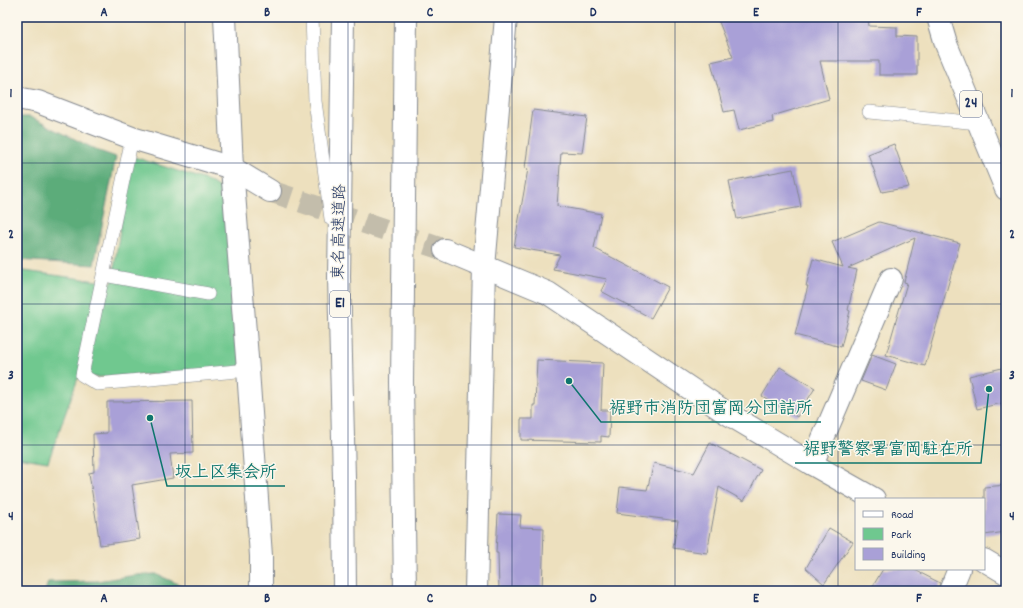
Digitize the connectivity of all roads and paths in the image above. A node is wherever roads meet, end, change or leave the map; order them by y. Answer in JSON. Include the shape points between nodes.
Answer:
{"nodes":[{"id":1,"x":225,"y":17,"type":"edge"},
{"id":2,"x":312,"y":17,"type":"edge"},
{"id":3,"x":342,"y":17,"type":"edge"},
{"id":4,"x":406,"y":17,"type":"edge"},
{"id":5,"x":506,"y":17,"type":"edge"},
{"id":6,"x":938,"y":17,"type":"edge"},
{"id":7,"x":17,"y":98,"type":"edge"},
{"id":8,"x":869,"y":112,"type":"dead end"},
{"id":9,"x":978,"y":122,"type":"junction"},
{"id":10,"x":132,"y":138,"type":"junction"},
{"id":11,"x":232,"y":168,"type":"junction"},
{"id":12,"x":1006,"y":189,"type":"edge"},
{"id":13,"x":270,"y":191,"type":"tunnel mouth"},
{"id":14,"x":445,"y":250,"type":"tunnel mouth"},
{"id":15,"x":484,"y":267,"type":"junction"},
{"id":16,"x":104,"y":275,"type":"junction"},
{"id":17,"x":339,"y":277,"type":"junction"},
{"id":18,"x":890,"y":279,"type":"dead end"},
{"id":19,"x":208,"y":294,"type":"dead end"},
{"id":20,"x":248,"y":370,"type":"junction"},
{"id":21,"x":812,"y":464,"type":"junction"},
{"id":22,"x":872,"y":498,"type":"edge"},
{"id":23,"x":985,"y":561,"type":"edge"},
{"id":24,"x":958,"y":570,"type":"edge"},
{"id":25,"x":1006,"y":573,"type":"edge"},
{"id":26,"x":261,"y":591,"type":"edge"},
{"id":27,"x":345,"y":591,"type":"edge"},
{"id":28,"x":405,"y":591,"type":"edge"},
{"id":29,"x":476,"y":591,"type":"edge"},
{"id":30,"x":950,"y":591,"type":"edge"}],
"edges":[{"from":1,"to":11,"type":"main road"},
{"from":2,"to":17,"type":"lane","via":[[315,101]]},
{"from":3,"to":17,"type":"main road","name":"東名高速道路","number":"E1"},
{"from":4,"to":28,"type":"main road","via":[[402,382]]},
{"from":5,"to":15,"type":"main road"},
{"from":6,"to":9,"type":"main road","number":"24","via":[[946,44]]},
{"from":7,"to":10,"type":"main road","via":[[38,102]]},
{"from":8,"to":9,"type":"lane"},
{"from":9,"to":12,"type":"main road","number":"24"},
{"from":10,"to":11,"type":"main road"},
{"from":10,"to":16,"type":"lane"},
{"from":11,"to":13,"type":"main road"},
{"from":11,"to":20,"type":"main road"},
{"from":14,"to":15,"type":"main road"},
{"from":15,"to":21,"type":"main road","via":[[548,293],[725,412]]},
{"from":15,"to":29,"type":"main road"},
{"from":16,"to":19,"type":"lane"},
{"from":16,"to":20,"type":"lane","via":[[82,375],[97,384]]},
{"from":17,"to":27,"type":"main road","name":"東名高速道路","number":"E1"},
{"from":18,"to":21,"type":"main road"},
{"from":20,"to":26,"type":"main road","via":[[261,556]]},
{"from":21,"to":22,"type":"main road"},
{"from":23,"to":25,"type":"main road"},
{"from":24,"to":30,"type":"main road"}]}
